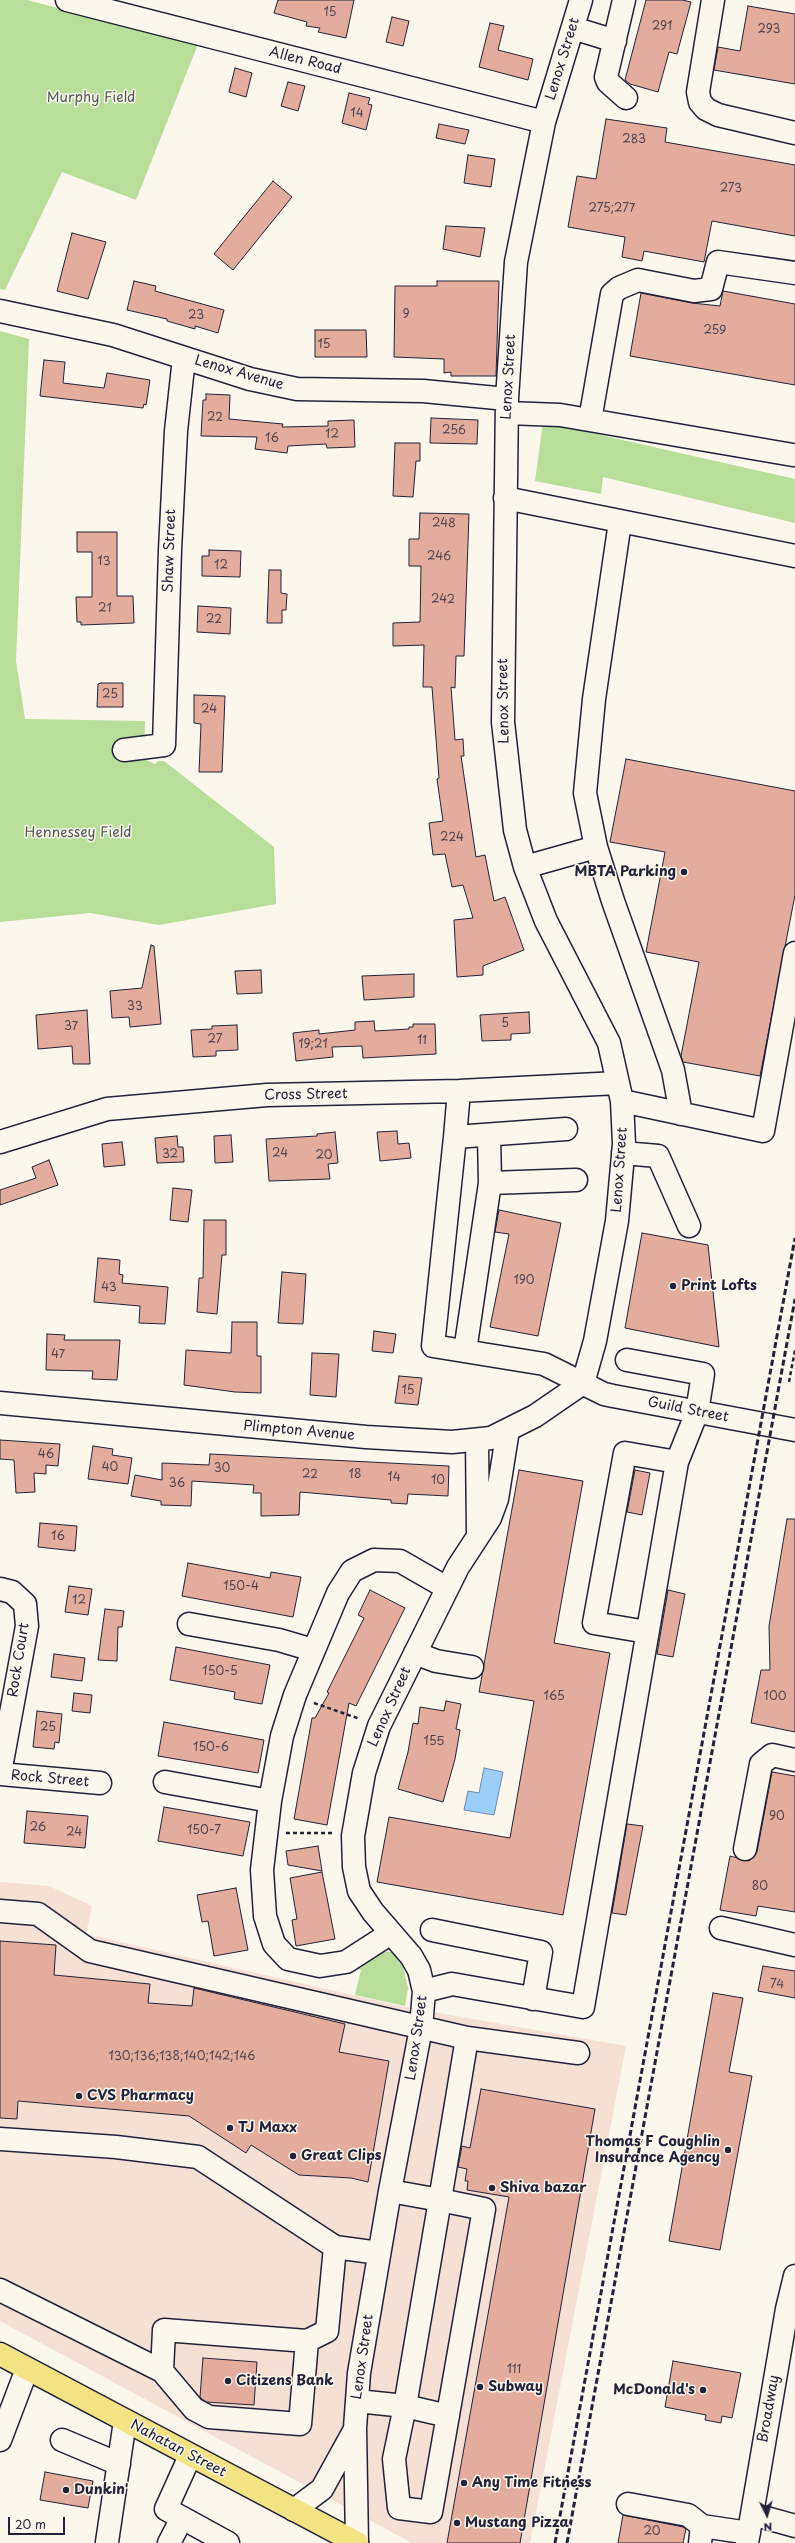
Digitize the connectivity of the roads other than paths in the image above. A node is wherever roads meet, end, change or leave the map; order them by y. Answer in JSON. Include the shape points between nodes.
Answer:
{"nodes":[{"id":1,"x":67,"y":0,"type":"edge"},
{"id":2,"x":581,"y":0,"type":"edge"},
{"id":3,"x":624,"y":0,"type":"edge"},
{"id":4,"x":713,"y":0,"type":"edge"},
{"id":5,"x":573,"y":28,"type":"junction"},
{"id":6,"x":615,"y":41,"type":"junction"},
{"id":7,"x":626,"y":98,"type":"dead end"},
{"id":8,"x":544,"y":122,"type":"junction"},
{"id":9,"x":795,"y":133,"type":"edge"},
{"id":10,"x":795,"y":273,"type":"edge"},
{"id":11,"x":0,"y":311,"type":"edge"},
{"id":12,"x":184,"y":358,"type":"junction"},
{"id":13,"x":507,"y":406,"type":"junction"},
{"id":14,"x":590,"y":420,"type":"junction"},
{"id":15,"x":793,"y":455,"type":"dead end"},
{"id":16,"x":505,"y":498,"type":"junction"},
{"id":17,"x":620,"y":522,"type":"junction"},
{"id":18,"x":795,"y":556,"type":"edge"},
{"id":19,"x":124,"y":750,"type":"dead end"},
{"id":20,"x":596,"y":847,"type":"junction"},
{"id":21,"x":525,"y":867,"type":"junction"},
{"id":22,"x":795,"y":954,"type":"edge"},
{"id":23,"x":459,"y":1092,"type":"junction"},
{"id":24,"x":620,"y":1092,"type":"junction"},
{"id":25,"x":681,"y":1114,"type":"junction"},
{"id":26,"x":566,"y":1129,"type":"dead end"},
{"id":27,"x":488,"y":1135,"type":"junction"},
{"id":28,"x":455,"y":1137,"type":"junction"},
{"id":29,"x":0,"y":1142,"type":"edge"},
{"id":30,"x":623,"y":1153,"type":"junction"},
{"id":31,"x":576,"y":1180,"type":"dead end"},
{"id":32,"x":490,"y":1183,"type":"junction"},
{"id":33,"x":689,"y":1226,"type":"dead end"},
{"id":34,"x":465,"y":1351,"type":"junction"},
{"id":35,"x":627,"y":1360,"type":"dead end"},
{"id":36,"x":583,"y":1383,"type":"junction"},
{"id":37,"x":0,"y":1403,"type":"edge"},
{"id":38,"x":697,"y":1412,"type":"junction"},
{"id":39,"x":508,"y":1430,"type":"junction"},
{"id":40,"x":795,"y":1430,"type":"edge"},
{"id":41,"x":477,"y":1441,"type":"junction"},
{"id":42,"x":677,"y":1462,"type":"junction"},
{"id":43,"x":478,"y":1534,"type":"junction"},
{"id":44,"x":447,"y":1588,"type":"junction"},
{"id":45,"x":9,"y":1593,"type":"edge"},
{"id":46,"x":189,"y":1624,"type":"dead end"},
{"id":47,"x":647,"y":1632,"type":"junction"},
{"id":48,"x":313,"y":1650,"type":"junction"},
{"id":49,"x":415,"y":1653,"type":"junction"},
{"id":50,"x":472,"y":1667,"type":"dead end"},
{"id":51,"x":795,"y":1760,"type":"edge"},
{"id":52,"x":0,"y":1774,"type":"edge"},
{"id":53,"x":165,"y":1782,"type":"dead end"},
{"id":54,"x":100,"y":1783,"type":"dead end"},
{"id":55,"x":270,"y":1801,"type":"junction"},
{"id":56,"x":745,"y":1849,"type":"dead end"},
{"id":57,"x":0,"y":1911,"type":"edge"},
{"id":58,"x":721,"y":1928,"type":"dead end"},
{"id":59,"x":432,"y":1930,"type":"dead end"},
{"id":60,"x":390,"y":1933,"type":"junction"},
{"id":61,"x":795,"y":1945,"type":"edge"},
{"id":62,"x":424,"y":1991,"type":"junction"},
{"id":63,"x":533,"y":1999,"type":"junction"},
{"id":64,"x":421,"y":2028,"type":"junction"},
{"id":65,"x":467,"y":2038,"type":"junction"},
{"id":66,"x":578,"y":2053,"type":"dead end"},
{"id":67,"x":0,"y":2139,"type":"edge"},
{"id":68,"x":390,"y":2191,"type":"junction"},
{"id":69,"x":440,"y":2200,"type":"junction"},
{"id":70,"x":335,"y":2247,"type":"junction"},
{"id":71,"x":379,"y":2253,"type":"junction"},
{"id":72,"x":795,"y":2276,"type":"edge"},
{"id":73,"x":0,"y":2290,"type":"edge"},
{"id":74,"x":307,"y":2341,"type":"junction"},
{"id":75,"x":0,"y":2354,"type":"edge"},
{"id":76,"x":27,"y":2369,"type":"junction"},
{"id":77,"x":162,"y":2371,"type":"junction"},
{"id":78,"x":357,"y":2401,"type":"junction"},
{"id":79,"x":405,"y":2406,"type":"junction"},
{"id":80,"x":448,"y":2416,"type":"junction"},
{"id":81,"x":125,"y":2421,"type":"junction"},
{"id":82,"x":356,"y":2428,"type":"junction"},
{"id":83,"x":0,"y":2440,"type":"edge"},
{"id":84,"x":62,"y":2440,"type":"dead end"},
{"id":85,"x":190,"y":2456,"type":"junction"},
{"id":86,"x":120,"y":2464,"type":"junction"},
{"id":87,"x":628,"y":2504,"type":"dead end"},
{"id":88,"x":294,"y":2510,"type":"junction"},
{"id":89,"x":182,"y":2518,"type":"junction"},
{"id":90,"x":795,"y":2526,"type":"edge"},
{"id":91,"x":749,"y":2530,"type":"edge"},
{"id":92,"x":701,"y":2535,"type":"edge"},
{"id":93,"x":107,"y":2542,"type":"dead end"},
{"id":94,"x":169,"y":2543,"type":"edge"},
{"id":95,"x":228,"y":2543,"type":"edge"},
{"id":96,"x":357,"y":2543,"type":"edge"}],
"edges":[{"from":1,"to":8,"type":"street","name":"Allen Road"},
{"from":2,"to":5,"type":"street","name":"Lenox Street"},
{"from":3,"to":6,"type":"street"},
{"from":4,"to":9,"type":"street","via":[[698,92],[700,102],[706,109],[718,115]]},
{"from":5,"to":6,"type":"street"},
{"from":5,"to":8,"type":"street","name":"Lenox Street"},
{"from":6,"to":7,"type":"street","via":[[606,77]]},
{"from":8,"to":13,"type":"street","name":"Lenox Street","via":[[516,262]]},
{"from":10,"to":14,"type":"street","via":[[718,262],[711,289],[694,291],[638,280],[619,288],[612,294]]},
{"from":11,"to":12,"type":"street","name":"Lenox Avenue","via":[[113,335]]},
{"from":12,"to":13,"type":"street","name":"Lenox Avenue","via":[[250,379],[297,389],[423,391]]},
{"from":12,"to":19,"type":"street","name":"Shaw Street","via":[[176,431],[164,745]]},
{"from":13,"to":14,"type":"street","name":"Lenox Avenue"},
{"from":13,"to":16,"type":"street","name":"Lenox Street"},
{"from":14,"to":15,"type":"street","name":"Lenox Avenue"},
{"from":16,"to":17,"type":"street"},
{"from":16,"to":21,"type":"street","name":"Lenox Street","via":[[503,722],[514,822]]},
{"from":17,"to":18,"type":"street"},
{"from":17,"to":20,"type":"street","via":[[594,699],[585,793]]},
{"from":20,"to":21,"type":"street"},
{"from":20,"to":25,"type":"street","via":[[674,1070]]},
{"from":21,"to":24,"type":"street","name":"Lenox Street","via":[[546,921],[609,1043]]},
{"from":22,"to":25,"type":"street","name":"Cross Street","via":[[763,1132]]},
{"from":23,"to":24,"type":"street","name":"Cross Street"},
{"from":23,"to":28,"type":"street"},
{"from":23,"to":29,"type":"street","name":"Cross Street","via":[[267,1095],[107,1109]]},
{"from":24,"to":25,"type":"street","name":"Cross Street"},
{"from":24,"to":30,"type":"street","name":"Lenox Street"},
{"from":26,"to":27,"type":"street"},
{"from":27,"to":28,"type":"street"},
{"from":27,"to":32,"type":"street"},
{"from":28,"to":34,"type":"street","name":"Guild Street","via":[[433,1346]]},
{"from":30,"to":33,"type":"street","via":[[658,1156]]},
{"from":30,"to":36,"type":"street","name":"Lenox Street","via":[[617,1221],[595,1341]]},
{"from":31,"to":32,"type":"street"},
{"from":32,"to":34,"type":"street"},
{"from":34,"to":36,"type":"street","name":"Guild Street","via":[[544,1364]]},
{"from":35,"to":38,"type":"street","via":[[703,1374]]},
{"from":36,"to":38,"type":"street","name":"Guild Street","via":[[604,1394]]},
{"from":36,"to":39,"type":"street","name":"Plimpton Avenue","via":[[535,1416]]},
{"from":37,"to":41,"type":"street","name":"Plimpton Avenue","via":[[366,1437]]},
{"from":38,"to":40,"type":"street","name":"Guild Street"},
{"from":38,"to":42,"type":"street"},
{"from":39,"to":41,"type":"street","name":"Plimpton Avenue"},
{"from":39,"to":43,"type":"street","name":"Lenox Street","via":[[496,1499],[490,1518]]},
{"from":41,"to":43,"type":"street"},
{"from":42,"to":47,"type":"street"},
{"from":42,"to":47,"type":"street","via":[[624,1453],[594,1623]]},
{"from":43,"to":44,"type":"street","name":"Lenox Street"},
{"from":44,"to":48,"type":"street","via":[[400,1561],[374,1560],[352,1571],[338,1593]]},
{"from":44,"to":49,"type":"street","name":"Lenox Street"},
{"from":45,"to":52,"type":"street","name":"Rock Court","via":[[25,1604],[27,1626]]},
{"from":46,"to":48,"type":"street","via":[[279,1640]]},
{"from":47,"to":63,"type":"street","via":[[583,2007]]},
{"from":48,"to":55,"type":"street","via":[[282,1736]]},
{"from":49,"to":50,"type":"street","via":[[436,1661]]},
{"from":49,"to":60,"type":"street","name":"Lenox Street","via":[[373,1741],[364,1773],[353,1836],[354,1867],[359,1891]]},
{"from":51,"to":56,"type":"street","via":[[772,1755],[761,1764]]},
{"from":52,"to":54,"type":"street","name":"Rock Street"},
{"from":53,"to":55,"type":"street"},
{"from":55,"to":60,"type":"street","via":[[262,1870],[266,1916],[274,1944],[288,1959],[320,1966],[346,1962]]},
{"from":57,"to":64,"type":"street","via":[[38,1914],[90,1951]]},
{"from":58,"to":61,"type":"street"},
{"from":59,"to":63,"type":"street","via":[[541,1952]]},
{"from":60,"to":62,"type":"street","name":"Lenox Street","via":[[411,1956],[419,1970]]},
{"from":62,"to":63,"type":"street","via":[[452,1984]]},
{"from":62,"to":64,"type":"street","name":"Lenox Street"},
{"from":64,"to":65,"type":"street"},
{"from":64,"to":68,"type":"street","name":"Lenox Street"},
{"from":65,"to":66,"type":"street"},
{"from":65,"to":69,"type":"street"},
{"from":67,"to":70,"type":"street","via":[[116,2147],[198,2157]]},
{"from":68,"to":69,"type":"street"},
{"from":68,"to":71,"type":"street","name":"Lenox Street"},
{"from":69,"to":79,"type":"street"},
{"from":69,"to":80,"type":"street","via":[[484,2209]]},
{"from":70,"to":71,"type":"street"},
{"from":70,"to":74,"type":"street","via":[[327,2331]]},
{"from":71,"to":78,"type":"street","name":"Lenox Street"},
{"from":72,"to":91,"type":"street","name":"Broadway"},
{"from":73,"to":77,"type":"street"},
{"from":74,"to":77,"type":"street","via":[[164,2330]]},
{"from":74,"to":77,"type":"street","via":[[300,2424],[209,2417],[194,2409]]},
{"from":75,"to":76,"type":"main road","name":"Nahatan Street"},
{"from":76,"to":81,"type":"main road","name":"Nahatan Street"},
{"from":76,"to":83,"type":"street"},
{"from":78,"to":79,"type":"street"},
{"from":78,"to":82,"type":"street","name":"Lenox Street"},
{"from":79,"to":80,"type":"street"},
{"from":79,"to":80,"type":"street","via":[[394,2460],[399,2508],[431,2512]]},
{"from":81,"to":85,"type":"main road","name":"Nahatan Street"},
{"from":81,"to":86,"type":"street"},
{"from":82,"to":88,"type":"street","name":"Lenox Street","via":[[322,2489]]},
{"from":82,"to":96,"type":"street","name":"Lenox Street"},
{"from":84,"to":86,"type":"street"},
{"from":85,"to":88,"type":"main road","name":"Nahatan Street"},
{"from":85,"to":89,"type":"street","via":[[166,2509]]},
{"from":86,"to":93,"type":"street"},
{"from":87,"to":92,"type":"street","via":[[688,2515]]},
{"from":88,"to":96,"type":"main road","name":"Nahatan Street"},
{"from":89,"to":94,"type":"street"},
{"from":89,"to":95,"type":"street"},
{"from":90,"to":91,"type":"street"},
{"from":91,"to":92,"type":"street"}]}
